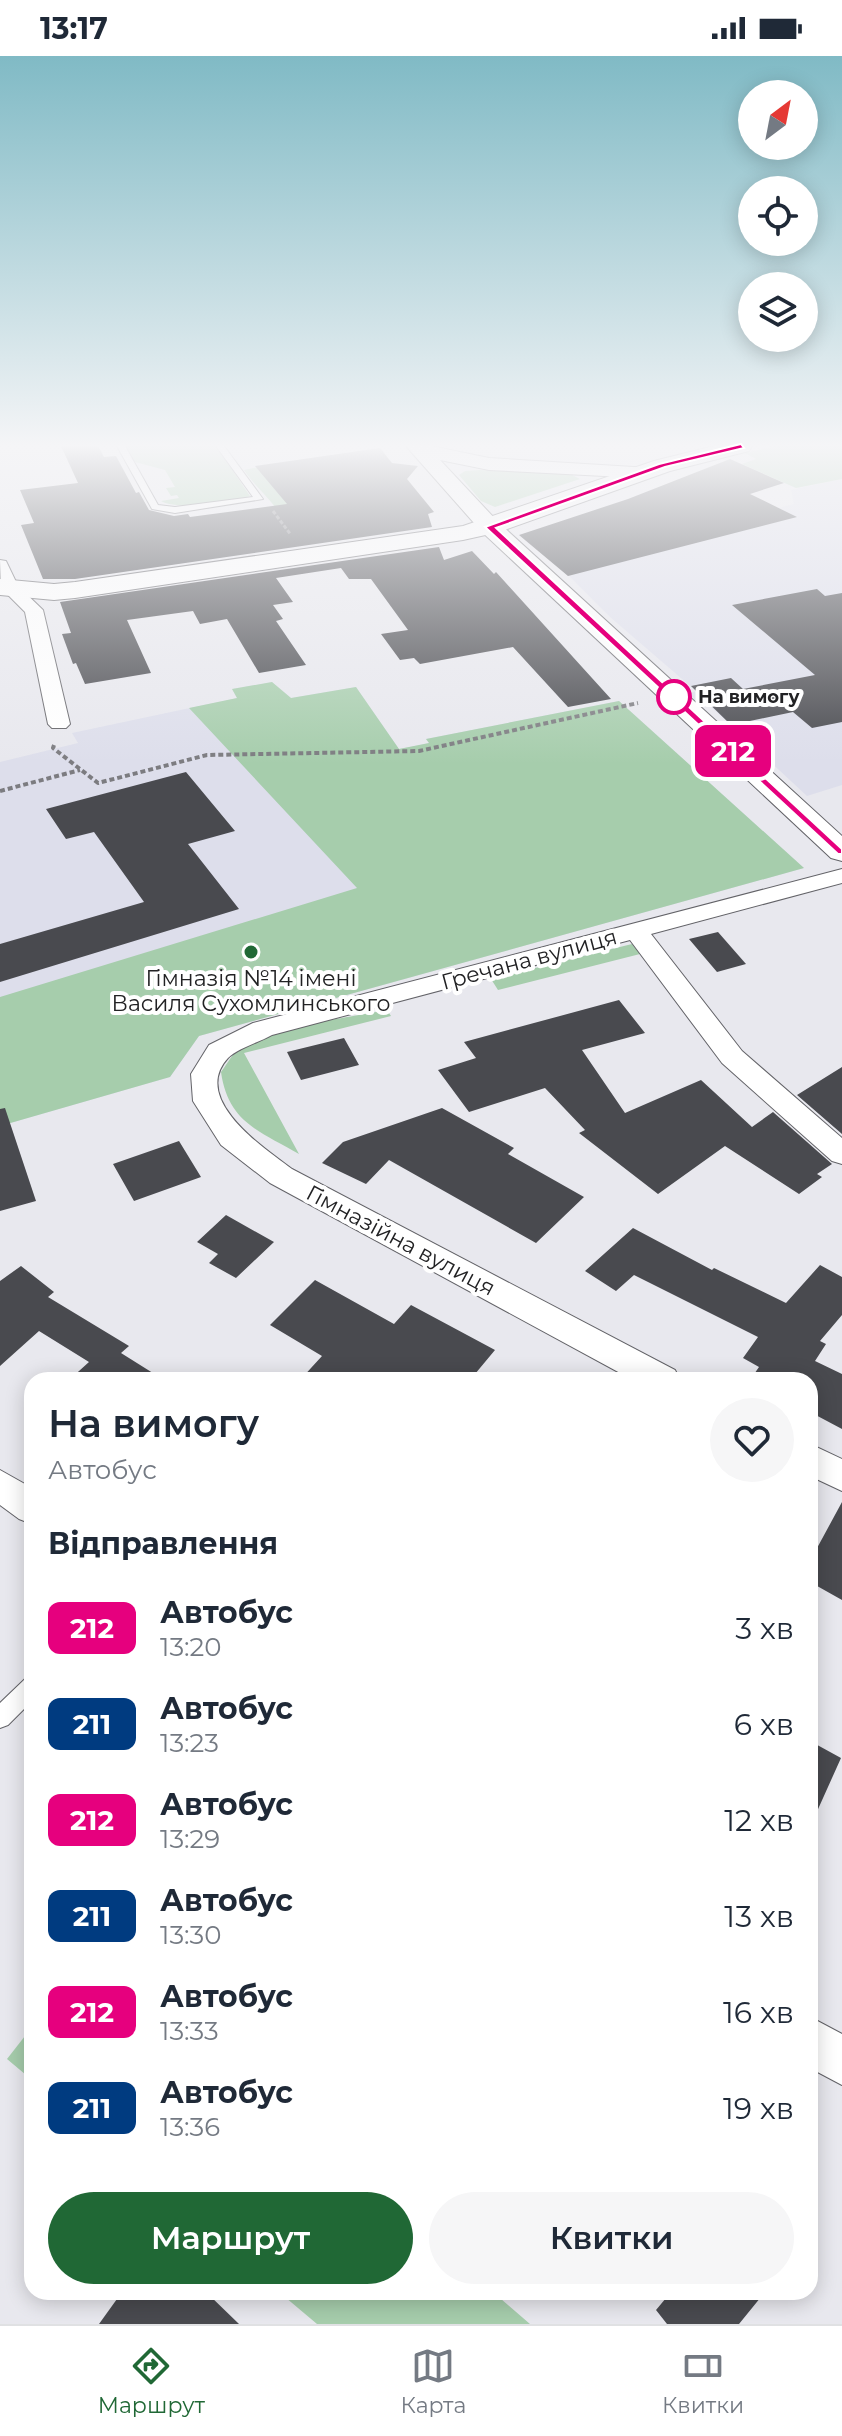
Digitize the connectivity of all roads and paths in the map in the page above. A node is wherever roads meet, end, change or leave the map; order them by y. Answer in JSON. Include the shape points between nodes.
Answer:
{"nodes":[{"id":1,"x":326,"y":552,"type":"edge"},
{"id":2,"x":517,"y":552,"type":"edge"},
{"id":3,"x":3,"y":580,"type":"edge"},
{"id":4,"x":672,"y":695,"type":"junction"},
{"id":5,"x":59,"y":724,"type":"dead end"},
{"id":6,"x":53,"y":748,"type":"dead end"},
{"id":7,"x":81,"y":770,"type":"junction"},
{"id":8,"x":0,"y":791,"type":"edge"},
{"id":9,"x":842,"y":852,"type":"edge"},
{"id":10,"x":842,"y":876,"type":"edge"},
{"id":11,"x":636,"y":931,"type":"junction"},
{"id":12,"x":219,"y":1051,"type":"joint"},
{"id":13,"x":842,"y":1154,"type":"edge"},
{"id":14,"x":648,"y":1372,"type":"edge"},
{"id":15,"x":818,"y":1463,"type":"edge"},
{"id":16,"x":842,"y":1476,"type":"edge"},
{"id":17,"x":0,"y":1485,"type":"edge"},
{"id":18,"x":24,"y":1502,"type":"edge"},
{"id":19,"x":24,"y":1694,"type":"edge"},
{"id":20,"x":0,"y":1718,"type":"edge"},
{"id":21,"x":818,"y":2046,"type":"edge"},
{"id":22,"x":842,"y":2062,"type":"edge"}],
"edges":[{"from":1,"to":3,"type":"main road","via":[[75,590]]},
{"from":2,"to":4,"type":"street"},
{"from":3,"to":5,"type":"street","via":[[34,610]]},
{"from":4,"to":7,"type":"path","via":[[419,751],[207,755],[98,783]]},
{"from":4,"to":9,"type":"street"},
{"from":6,"to":7,"type":"path"},
{"from":7,"to":8,"type":"path"},
{"from":10,"to":11,"type":"street","name":"Гречана вулиця"},
{"from":11,"to":12,"type":"street","name":"Гречана вулиця","via":[[263,1029]]},
{"from":11,"to":13,"type":"street","via":[[732,1057]]},
{"from":12,"to":14,"type":"street","name":"Гімназійна вулиця","via":[[205,1074],[207,1101],[243,1148],[281,1176]]},
{"from":15,"to":16,"type":"street"},
{"from":17,"to":18,"type":"street"},
{"from":19,"to":20,"type":"lane"},
{"from":21,"to":22,"type":"street"}]}
